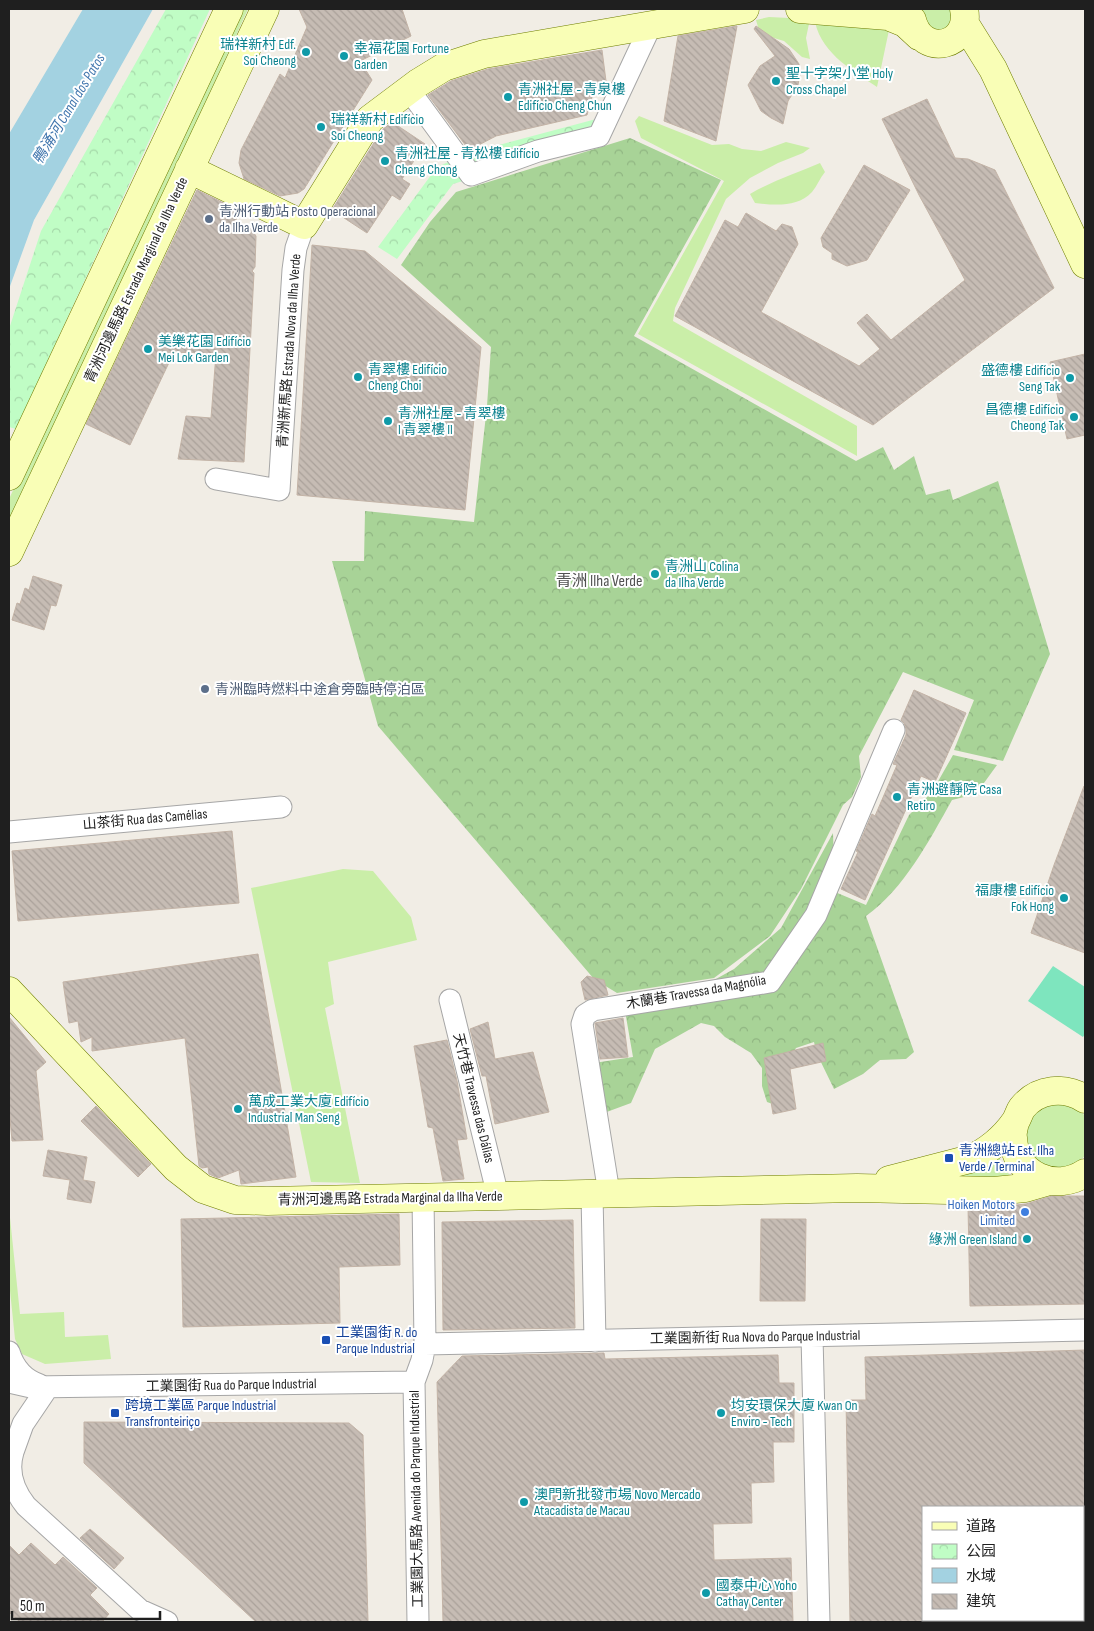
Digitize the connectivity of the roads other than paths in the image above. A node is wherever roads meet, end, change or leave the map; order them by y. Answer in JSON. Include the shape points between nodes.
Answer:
{"nodes":[{"id":1,"x":228,"y":9,"type":"edge"},
{"id":2,"x":264,"y":9,"type":"edge"},
{"id":3,"x":745,"y":9,"type":"edge"},
{"id":4,"x":800,"y":9,"type":"edge"},
{"id":5,"x":913,"y":9,"type":"edge"},
{"id":6,"x":965,"y":16,"type":"edge"},
{"id":7,"x":658,"y":17,"type":"edge"},
{"id":8,"x":919,"y":36,"type":"junction"},
{"id":9,"x":946,"y":43,"type":"junction"},
{"id":10,"x":993,"y":69,"type":"junction"},
{"id":11,"x":409,"y":90,"type":"junction"},
{"id":12,"x":189,"y":169,"type":"junction"},
{"id":13,"x":304,"y":225,"type":"junction"},
{"id":14,"x":1085,"y":264,"type":"edge"},
{"id":15,"x":9,"y":476,"type":"edge"},
{"id":16,"x":216,"y":479,"type":"dead end"},
{"id":17,"x":9,"y":552,"type":"edge"},
{"id":18,"x":894,"y":730,"type":"dead end"},
{"id":19,"x":281,"y":807,"type":"dead end"},
{"id":20,"x":9,"y":832,"type":"edge"},
{"id":21,"x":9,"y":991,"type":"edge"},
{"id":22,"x":450,"y":1000,"type":"dead end"},
{"id":23,"x":1085,"y":1075,"type":"edge"},
{"id":24,"x":1073,"y":1094,"type":"edge"},
{"id":25,"x":1015,"y":1122,"type":"junction"},
{"id":26,"x":1085,"y":1173,"type":"edge"},
{"id":27,"x":1049,"y":1181,"type":"junction"},
{"id":28,"x":856,"y":1188,"type":"junction"},
{"id":29,"x":600,"y":1194,"type":"junction"},
{"id":30,"x":498,"y":1196,"type":"junction"},
{"id":31,"x":423,"y":1197,"type":"junction"},
{"id":32,"x":1085,"y":1330,"type":"edge"},
{"id":33,"x":812,"y":1336,"type":"junction"},
{"id":34,"x":595,"y":1341,"type":"junction"},
{"id":35,"x":425,"y":1344,"type":"junction"},
{"id":36,"x":9,"y":1356,"type":"edge"},
{"id":37,"x":9,"y":1382,"type":"edge"},
{"id":38,"x":414,"y":1382,"type":"junction"},
{"id":39,"x":48,"y":1387,"type":"junction"},
{"id":40,"x":11,"y":1458,"type":"edge"},
{"id":41,"x":167,"y":1622,"type":"edge"},
{"id":42,"x":418,"y":1622,"type":"edge"},
{"id":43,"x":818,"y":1622,"type":"edge"}],
"edges":[{"from":1,"to":15,"type":"main road"},
{"from":2,"to":12,"type":"main road","name":"青洲河邊馬路 Estrada Marginal da Ilha Verde"},
{"from":3,"to":7,"type":"main road","name":"青洲新馬路 Estrada Nova da Ilha Verde"},
{"from":4,"to":8,"type":"main road","via":[[888,16]]},
{"from":5,"to":8,"type":"main road","via":[[914,28]]},
{"from":6,"to":9,"type":"main road","via":[[961,32]]},
{"from":6,"to":10,"type":"main road"},
{"from":7,"to":11,"type":"main road","name":"青洲新馬路 Estrada Nova da Ilha Verde","via":[[484,54],[444,67]]},
{"from":7,"to":11,"type":"street","via":[[599,136],[538,151],[471,176]]},
{"from":8,"to":9,"type":"main road","via":[[927,42]]},
{"from":9,"to":10,"type":"main road","via":[[964,46],[980,55]]},
{"from":10,"to":14,"type":"main road"},
{"from":11,"to":13,"type":"main road","name":"青洲新馬路 Estrada Nova da Ilha Verde","via":[[370,120]]},
{"from":12,"to":13,"type":"main road"},
{"from":12,"to":17,"type":"main road","name":"青洲河邊馬路 Estrada Marginal da Ilha Verde"},
{"from":13,"to":16,"type":"street","name":"青洲新馬路 Estrada Nova da Ilha Verde","via":[[293,270],[280,490]]},
{"from":18,"to":29,"type":"street","name":"木蘭巷 Travessa da Magnólia","via":[[816,915],[770,982],[593,1010],[584,1015],[582,1024]]},
{"from":19,"to":20,"type":"street","name":"山茶街 Rua das Camélias"},
{"from":21,"to":31,"type":"main road","name":"青洲河邊馬路 Estrada Marginal da Ilha Verde","via":[[176,1168],[202,1189],[235,1200],[267,1202]]},
{"from":22,"to":30,"type":"street","name":"天竹巷 Travessa das Dálias"},
{"from":23,"to":24,"type":"main road","name":"青洲河邊馬路 Estrada Marginal da Ilha Verde"},
{"from":24,"to":25,"type":"main road","name":"青洲河邊馬路 Estrada Marginal da Ilha Verde","via":[[1046,1091],[1022,1108]]},
{"from":25,"to":27,"type":"main road","via":[[1013,1137],[1023,1165]]},
{"from":25,"to":28,"type":"main road","name":"青洲河邊馬路 Estrada Marginal da Ilha Verde","via":[[999,1140],[970,1159]]},
{"from":26,"to":27,"type":"main road","name":"青洲河邊馬路 Estrada Marginal da Ilha Verde","via":[[1064,1182]]},
{"from":27,"to":28,"type":"main road","name":"青洲河邊馬路 Estrada Marginal da Ilha Verde","via":[[1025,1188],[994,1191]]},
{"from":28,"to":29,"type":"main road","name":"青洲河邊馬路 Estrada Marginal da Ilha Verde"},
{"from":29,"to":30,"type":"main road","name":"青洲河邊馬路 Estrada Marginal da Ilha Verde"},
{"from":29,"to":34,"type":"street"},
{"from":30,"to":31,"type":"main road","name":"青洲河邊馬路 Estrada Marginal da Ilha Verde"},
{"from":31,"to":35,"type":"street","name":"工業園大馬路 Avenida do Parque Industrial"},
{"from":32,"to":33,"type":"street","name":"工業園新街 Rua Nova do Parque Industrial"},
{"from":33,"to":34,"type":"street","name":"工業園新街 Rua Nova do Parque Industrial"},
{"from":33,"to":43,"type":"street"},
{"from":34,"to":35,"type":"street","name":"工業園新街 Rua Nova do Parque Industrial"},
{"from":35,"to":38,"type":"street","name":"工業園大馬路 Avenida do Parque Industrial"},
{"from":36,"to":39,"type":"street","name":"工業園街 Rua do Parque Industrial","via":[[23,1376]]},
{"from":37,"to":39,"type":"street","name":"工業園街 Rua do Parque Industrial","via":[[25,1387]]},
{"from":38,"to":39,"type":"street","name":"工業園街 Rua do Parque Industrial"},
{"from":38,"to":42,"type":"street","name":"工業園大馬路 Avenida do Parque Industrial"},
{"from":39,"to":40,"type":"street","via":[[23,1424]]},
{"from":40,"to":41,"type":"street","via":[[12,1481],[26,1506],[140,1610]]}]}
